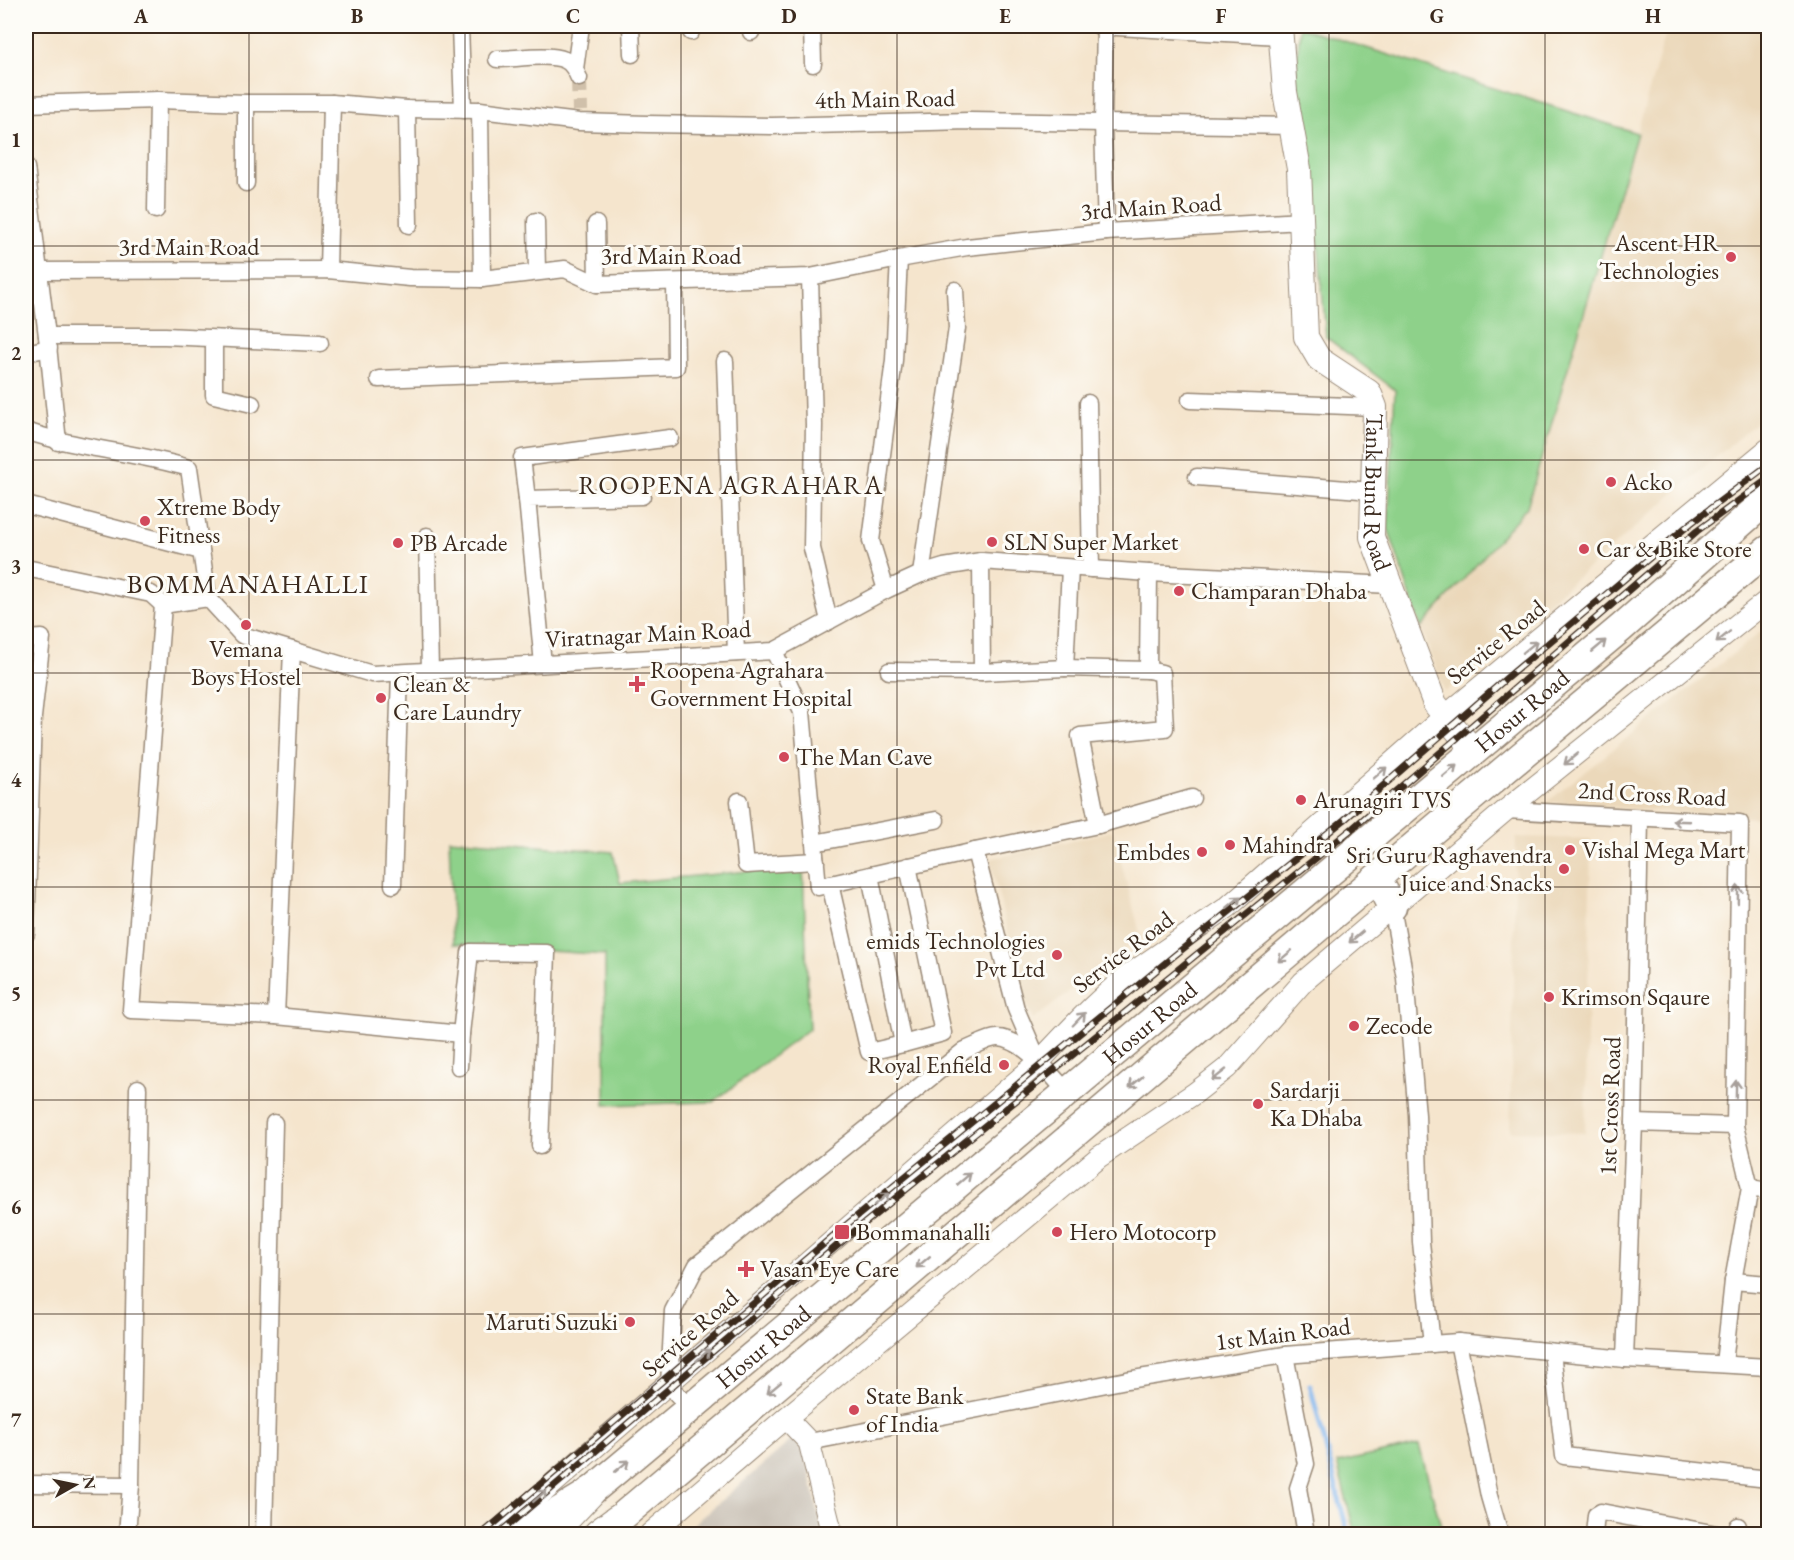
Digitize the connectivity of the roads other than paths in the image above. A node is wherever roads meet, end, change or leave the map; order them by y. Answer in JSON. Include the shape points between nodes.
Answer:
{"nodes":[{"id":1,"x":460,"y":26,"type":"edge"},
{"id":2,"x":581,"y":26,"type":"edge"},
{"id":3,"x":632,"y":26,"type":"edge"},
{"id":4,"x":812,"y":26,"type":"edge"},
{"id":5,"x":1099,"y":26,"type":"edge"},
{"id":6,"x":1105,"y":26,"type":"edge"},
{"id":7,"x":1280,"y":31,"type":"edge"},
{"id":8,"x":632,"y":54,"type":"dead end"},
{"id":9,"x":497,"y":59,"type":"dead end"},
{"id":10,"x":813,"y":63,"type":"dead end"},
{"id":11,"x":158,"y":100,"type":"junction"},
{"id":12,"x":246,"y":103,"type":"junction"},
{"id":13,"x":332,"y":103,"type":"junction"},
{"id":14,"x":26,"y":104,"type":"edge"},
{"id":15,"x":407,"y":110,"type":"junction"},
{"id":16,"x":463,"y":110,"type":"junction"},
{"id":17,"x":480,"y":110,"type":"junction"},
{"id":18,"x":1102,"y":123,"type":"junction"},
{"id":19,"x":1292,"y":126,"type":"junction"},
{"id":20,"x":26,"y":177,"type":"edge"},
{"id":21,"x":246,"y":183,"type":"dead end"},
{"id":22,"x":28,"y":208,"type":"edge"},
{"id":23,"x":156,"y":210,"type":"dead end"},
{"id":24,"x":536,"y":221,"type":"dead end"},
{"id":25,"x":1302,"y":221,"type":"junction"},
{"id":26,"x":596,"y":224,"type":"dead end"},
{"id":27,"x":409,"y":225,"type":"dead end"},
{"id":28,"x":1106,"y":232,"type":"junction"},
{"id":29,"x":31,"y":249,"type":"edge"},
{"id":30,"x":899,"y":259,"type":"junction"},
{"id":31,"x":328,"y":270,"type":"junction"},
{"id":32,"x":39,"y":271,"type":"junction"},
{"id":33,"x":537,"y":272,"type":"junction"},
{"id":34,"x":810,"y":277,"type":"junction"},
{"id":35,"x":482,"y":279,"type":"junction"},
{"id":36,"x":675,"y":283,"type":"junction"},
{"id":37,"x":597,"y":284,"type":"junction"},
{"id":38,"x":955,"y":290,"type":"dead end"},
{"id":39,"x":34,"y":296,"type":"edge"},
{"id":40,"x":214,"y":339,"type":"junction"},
{"id":41,"x":48,"y":342,"type":"junction"},
{"id":42,"x":320,"y":344,"type":"dead end"},
{"id":43,"x":26,"y":353,"type":"edge"},
{"id":44,"x":725,"y":361,"type":"dead end"},
{"id":45,"x":379,"y":379,"type":"dead end"},
{"id":46,"x":1190,"y":400,"type":"dead end"},
{"id":47,"x":1088,"y":403,"type":"dead end"},
{"id":48,"x":252,"y":404,"type":"dead end"},
{"id":49,"x":1375,"y":407,"type":"junction"},
{"id":50,"x":26,"y":431,"type":"edge"},
{"id":51,"x":670,"y":438,"type":"dead end"},
{"id":52,"x":58,"y":442,"type":"junction"},
{"id":53,"x":1768,"y":450,"type":"edge"},
{"id":54,"x":1197,"y":477,"type":"dead end"},
{"id":55,"x":1372,"y":491,"type":"junction"},
{"id":56,"x":642,"y":496,"type":"dead end"},
{"id":57,"x":527,"y":499,"type":"junction"},
{"id":58,"x":1768,"y":499,"type":"edge"},
{"id":59,"x":26,"y":505,"type":"edge"},
{"id":60,"x":427,"y":536,"type":"dead end"},
{"id":61,"x":1768,"y":549,"type":"edge"},
{"id":62,"x":201,"y":551,"type":"junction"},
{"id":63,"x":981,"y":561,"type":"junction"},
{"id":64,"x":26,"y":568,"type":"edge"},
{"id":65,"x":1070,"y":568,"type":"junction"},
{"id":66,"x":1091,"y":569,"type":"junction"},
{"id":67,"x":1149,"y":573,"type":"junction"},
{"id":68,"x":921,"y":574,"type":"junction"},
{"id":69,"x":1391,"y":585,"type":"junction"},
{"id":70,"x":886,"y":590,"type":"junction"},
{"id":71,"x":208,"y":598,"type":"junction"},
{"id":72,"x":1768,"y":600,"type":"edge"},
{"id":73,"x":163,"y":605,"type":"junction"},
{"id":74,"x":829,"y":621,"type":"junction"},
{"id":75,"x":34,"y":638,"type":"edge"},
{"id":76,"x":292,"y":650,"type":"junction"},
{"id":77,"x":774,"y":651,"type":"junction"},
{"id":78,"x":736,"y":653,"type":"junction"},
{"id":79,"x":543,"y":664,"type":"junction"},
{"id":80,"x":1065,"y":668,"type":"junction"},
{"id":81,"x":1148,"y":670,"type":"junction"},
{"id":82,"x":430,"y":671,"type":"junction"},
{"id":83,"x":889,"y":671,"type":"dead end"},
{"id":84,"x":982,"y":672,"type":"junction"},
{"id":85,"x":400,"y":673,"type":"junction"},
{"id":86,"x":1444,"y":717,"type":"junction"},
{"id":87,"x":29,"y":718,"type":"edge"},
{"id":88,"x":1474,"y":751,"type":"junction"},
{"id":89,"x":1192,"y":798,"type":"dead end"},
{"id":90,"x":739,"y":801,"type":"dead end"},
{"id":91,"x":1506,"y":810,"type":"junction"},
{"id":92,"x":936,"y":819,"type":"dead end"},
{"id":93,"x":1640,"y":819,"type":"junction"},
{"id":94,"x":1098,"y":825,"type":"junction"},
{"id":95,"x":27,"y":834,"type":"edge"},
{"id":96,"x":814,"y":843,"type":"junction"},
{"id":97,"x":975,"y":851,"type":"junction"},
{"id":98,"x":816,"y":861,"type":"junction"},
{"id":99,"x":908,"y":866,"type":"junction"},
{"id":100,"x":870,"y":875,"type":"junction"},
{"id":101,"x":1377,"y":878,"type":"junction"},
{"id":102,"x":830,"y":884,"type":"junction"},
{"id":103,"x":393,"y":885,"type":"dead end"},
{"id":104,"x":1392,"y":907,"type":"junction"},
{"id":105,"x":26,"y":913,"type":"edge"},
{"id":106,"x":26,"y":934,"type":"edge"},
{"id":107,"x":276,"y":1016,"type":"junction"},
{"id":108,"x":461,"y":1034,"type":"junction"},
{"id":109,"x":903,"y":1044,"type":"junction"},
{"id":110,"x":1039,"y":1062,"type":"junction"},
{"id":111,"x":459,"y":1067,"type":"dead end"},
{"id":112,"x":138,"y":1089,"type":"dead end"},
{"id":113,"x":1068,"y":1093,"type":"junction"},
{"id":114,"x":274,"y":1123,"type":"dead end"},
{"id":115,"x":1634,"y":1123,"type":"junction"},
{"id":116,"x":1735,"y":1126,"type":"junction"},
{"id":117,"x":540,"y":1146,"type":"dead end"},
{"id":118,"x":1750,"y":1188,"type":"junction"},
{"id":119,"x":1768,"y":1191,"type":"edge"},
{"id":120,"x":1732,"y":1281,"type":"junction"},
{"id":121,"x":1768,"y":1284,"type":"edge"},
{"id":122,"x":1458,"y":1342,"type":"junction"},
{"id":123,"x":1432,"y":1344,"type":"junction"},
{"id":124,"x":1552,"y":1352,"type":"junction"},
{"id":125,"x":1285,"y":1355,"type":"junction"},
{"id":126,"x":1625,"y":1359,"type":"junction"},
{"id":127,"x":1724,"y":1364,"type":"junction"},
{"id":128,"x":1768,"y":1367,"type":"edge"},
{"id":129,"x":669,"y":1385,"type":"junction"},
{"id":130,"x":690,"y":1409,"type":"junction"},
{"id":131,"x":786,"y":1418,"type":"junction"},
{"id":132,"x":809,"y":1442,"type":"junction"},
{"id":133,"x":1768,"y":1479,"type":"edge"},
{"id":134,"x":26,"y":1484,"type":"edge"},
{"id":135,"x":131,"y":1485,"type":"junction"},
{"id":136,"x":589,"y":1494,"type":"junction"},
{"id":137,"x":608,"y":1530,"type":"edge"},
{"id":138,"x":128,"y":1534,"type":"edge"},
{"id":139,"x":264,"y":1534,"type":"edge"},
{"id":140,"x":495,"y":1534,"type":"edge"},
{"id":141,"x":522,"y":1534,"type":"edge"},
{"id":142,"x":550,"y":1534,"type":"edge"},
{"id":143,"x":650,"y":1534,"type":"edge"},
{"id":144,"x":832,"y":1534,"type":"edge"},
{"id":145,"x":1305,"y":1534,"type":"edge"},
{"id":146,"x":1500,"y":1534,"type":"edge"},
{"id":147,"x":1594,"y":1534,"type":"edge"},
{"id":148,"x":1717,"y":1534,"type":"edge"}],
"edges":[{"from":1,"to":16,"type":"street"},
{"from":2,"to":9,"type":"street","via":[[577,74],[566,60]]},
{"from":3,"to":8,"type":"street"},
{"from":4,"to":10,"type":"street"},
{"from":5,"to":6,"type":"street"},
{"from":6,"to":7,"type":"street"},
{"from":6,"to":18,"type":"street"},
{"from":7,"to":19,"type":"main road","name":"Tank Bund Road"},
{"from":11,"to":12,"type":"street","name":"4th Main Road"},
{"from":11,"to":14,"type":"street","name":"4th Main Road"},
{"from":11,"to":23,"type":"street"},
{"from":12,"to":13,"type":"street","name":"4th Main Road"},
{"from":12,"to":21,"type":"street"},
{"from":13,"to":15,"type":"street","name":"4th Main Road"},
{"from":13,"to":31,"type":"street"},
{"from":15,"to":16,"type":"street","name":"4th Main Road"},
{"from":15,"to":27,"type":"street"},
{"from":16,"to":17,"type":"street","name":"4th Main Road"},
{"from":17,"to":18,"type":"street","name":"4th Main Road","via":[[772,126],[969,121]]},
{"from":17,"to":35,"type":"street"},
{"from":18,"to":19,"type":"street","name":"4th Main Road"},
{"from":18,"to":28,"type":"street"},
{"from":19,"to":25,"type":"main road","name":"Tank Bund Road"},
{"from":20,"to":22,"type":"street"},
{"from":22,"to":29,"type":"street"},
{"from":24,"to":33,"type":"street"},
{"from":25,"to":28,"type":"street","name":"3rd Main Road"},
{"from":25,"to":49,"type":"main road","name":"Tank Bund Road","via":[[1306,337],[1319,359],[1369,392]]},
{"from":26,"to":37,"type":"street"},
{"from":28,"to":30,"type":"street","name":"3rd Main Road","via":[[967,247]]},
{"from":29,"to":32,"type":"street"},
{"from":30,"to":34,"type":"street","name":"3rd Main Road"},
{"from":30,"to":70,"type":"street","via":[[894,360],[871,541]]},
{"from":31,"to":32,"type":"street","name":"3rd Main Road"},
{"from":31,"to":35,"type":"street","name":"3rd Main Road","via":[[410,278]]},
{"from":32,"to":39,"type":"street"},
{"from":33,"to":35,"type":"street","name":"3rd Main Road"},
{"from":33,"to":37,"type":"street","name":"3rd Main Road","via":[[565,269]]},
{"from":34,"to":36,"type":"street","name":"3rd Main Road"},
{"from":34,"to":74,"type":"street","via":[[812,548]]},
{"from":36,"to":37,"type":"street","name":"3rd Main Road"},
{"from":36,"to":45,"type":"street","via":[[676,367]]},
{"from":38,"to":68,"type":"street","via":[[957,328]]},
{"from":39,"to":41,"type":"street"},
{"from":40,"to":41,"type":"street","via":[[165,336]]},
{"from":40,"to":42,"type":"street"},
{"from":40,"to":48,"type":"street","via":[[214,395]]},
{"from":41,"to":43,"type":"street"},
{"from":41,"to":52,"type":"street"},
{"from":44,"to":78,"type":"street"},
{"from":46,"to":49,"type":"street"},
{"from":47,"to":66,"type":"street"},
{"from":49,"to":55,"type":"main road","name":"Tank Bund Road"},
{"from":50,"to":52,"type":"street"},
{"from":51,"to":57,"type":"street","via":[[522,458]]},
{"from":52,"to":62,"type":"street","via":[[189,468]]},
{"from":86,"to":53,"type":"street","name":"Service Road","one_way":true},
{"from":54,"to":55,"type":"street"},
{"from":55,"to":69,"type":"main road","name":"Tank Bund Road","via":[[1372,537]]},
{"from":56,"to":57,"type":"street"},
{"from":57,"to":79,"type":"street"},
{"from":88,"to":58,"type":"highway","name":"Hosur Road","one_way":true},
{"from":59,"to":62,"type":"street"},
{"from":60,"to":82,"type":"street"},
{"from":61,"to":101,"type":"highway","name":"Hosur Road"},
{"from":62,"to":71,"type":"street"},
{"from":63,"to":65,"type":"street","name":"Viratnagar Main Road"},
{"from":63,"to":68,"type":"street","name":"Viratnagar Main Road"},
{"from":63,"to":84,"type":"street"},
{"from":64,"to":73,"type":"street","via":[[151,594]]},
{"from":65,"to":66,"type":"street","name":"Viratnagar Main Road"},
{"from":65,"to":80,"type":"street"},
{"from":66,"to":67,"type":"street","name":"Viratnagar Main Road"},
{"from":67,"to":69,"type":"street","name":"Viratnagar Main Road"},
{"from":67,"to":81,"type":"street"},
{"from":68,"to":70,"type":"street","name":"Viratnagar Main Road"},
{"from":69,"to":86,"type":"main road","name":"Tank Bund Road","via":[[1435,704]]},
{"from":70,"to":74,"type":"street","name":"Viratnagar Main Road"},
{"from":71,"to":73,"type":"street"},
{"from":71,"to":76,"type":"street","name":"Viratnagar Main Road","via":[[242,635]]},
{"from":72,"to":91,"type":"street","one_way":true},
{"from":73,"to":107,"type":"street","via":[[131,1010]]},
{"from":74,"to":77,"type":"street","name":"Viratnagar Main Road"},
{"from":75,"to":87,"type":"street"},
{"from":76,"to":85,"type":"street","name":"Viratnagar Main Road","via":[[372,674]]},
{"from":76,"to":107,"type":"street"},
{"from":77,"to":78,"type":"street","name":"Viratnagar Main Road"},
{"from":77,"to":96,"type":"street","via":[[802,712]]},
{"from":78,"to":79,"type":"street","name":"Viratnagar Main Road"},
{"from":79,"to":82,"type":"street","name":"Viratnagar Main Road"},
{"from":80,"to":81,"type":"street"},
{"from":80,"to":84,"type":"street"},
{"from":81,"to":94,"type":"street","via":[[1162,673],[1165,728],[1080,735]]},
{"from":82,"to":85,"type":"street","name":"Viratnagar Main Road"},
{"from":83,"to":84,"type":"street"},
{"from":85,"to":103,"type":"street"},
{"from":86,"to":88,"type":"main road","name":"Tank Bund Road"},
{"from":110,"to":86,"type":"street","name":"Service Road","one_way":true,"via":[[1111,989],[1228,907]]},
{"from":87,"to":95,"type":"street"},
{"from":113,"to":88,"type":"highway","name":"Hosur Road","one_way":true},
{"from":89,"to":94,"type":"street"},
{"from":90,"to":98,"type":"street","via":[[746,865]]},
{"from":91,"to":93,"type":"street","name":"2nd Cross Road"},
{"from":91,"to":104,"type":"street"},
{"from":92,"to":96,"type":"street"},
{"from":93,"to":115,"type":"street","name":"1st Cross Road"},
{"from":116,"to":93,"type":"street","name":"2nd Cross Road","one_way":true,"via":[[1740,823]]},
{"from":94,"to":97,"type":"street"},
{"from":95,"to":105,"type":"street"},
{"from":96,"to":98,"type":"street"},
{"from":97,"to":99,"type":"street"},
{"from":97,"to":110,"type":"street","via":[[1016,1009]]},
{"from":98,"to":102,"type":"street","via":[[818,887]]},
{"from":99,"to":100,"type":"street"},
{"from":99,"to":109,"type":"street","via":[[943,1033]]},
{"from":100,"to":102,"type":"street"},
{"from":100,"to":109,"type":"street"},
{"from":101,"to":104,"type":"highway"},
{"from":101,"to":137,"type":"highway","name":"Hosur Road","one_way":true},
{"from":102,"to":109,"type":"street","via":[[869,1052]]},
{"from":104,"to":123,"type":"street","via":[[1406,978],[1417,1115],[1421,1242]]},
{"from":104,"to":131,"type":"street","one_way":true,"via":[[1303,982],[1227,1068],[1099,1156]]},
{"from":105,"to":106,"type":"street"},
{"from":107,"to":108,"type":"street"},
{"from":108,"to":111,"type":"street"},
{"from":108,"to":117,"type":"street","via":[[471,952],[547,953]]},
{"from":110,"to":113,"type":"street"},
{"from":129,"to":110,"type":"street","name":"Service Road","one_way":true},
{"from":110,"to":129,"type":"street","via":[[1016,1044],[996,1038],[965,1050],[697,1265],[673,1311]]},
{"from":112,"to":135,"type":"street"},
{"from":130,"to":113,"type":"highway","name":"Hosur Road","one_way":true},
{"from":114,"to":139,"type":"street"},
{"from":115,"to":116,"type":"street"},
{"from":115,"to":126,"type":"street","name":"1st Cross Road"},
{"from":116,"to":118,"type":"street","name":"2nd Cross Road"},
{"from":118,"to":119,"type":"street"},
{"from":118,"to":120,"type":"street","name":"2nd Cross Road"},
{"from":120,"to":121,"type":"street"},
{"from":120,"to":127,"type":"street","name":"2nd Cross Road"},
{"from":122,"to":123,"type":"street","name":"1st Main Road"},
{"from":122,"to":124,"type":"street","name":"1st Main Road"},
{"from":122,"to":146,"type":"street"},
{"from":123,"to":125,"type":"street","name":"1st Main Road"},
{"from":124,"to":126,"type":"street","name":"1st Main Road"},
{"from":124,"to":133,"type":"street","via":[[1564,1456]]},
{"from":125,"to":132,"type":"street","name":"1st Main Road","via":[[1127,1380]]},
{"from":125,"to":145,"type":"street","via":[[1306,1464],[1298,1488]]},
{"from":126,"to":127,"type":"street","name":"1st Main Road"},
{"from":127,"to":128,"type":"street","name":"1st Main Road"},
{"from":129,"to":130,"type":"street"},
{"from":140,"to":129,"type":"street","name":"Service Road","one_way":true},
{"from":136,"to":130,"type":"highway","name":"Hosur Road","one_way":true},
{"from":131,"to":132,"type":"street"},
{"from":131,"to":143,"type":"street"},
{"from":132,"to":144,"type":"street"},
{"from":134,"to":135,"type":"street"},
{"from":135,"to":138,"type":"street"},
{"from":136,"to":141,"type":"highway","name":"Hosur Road"},
{"from":136,"to":142,"type":"highway"},
{"from":147,"to":148,"type":"street","via":[[1596,1515],[1601,1512]]}]}
